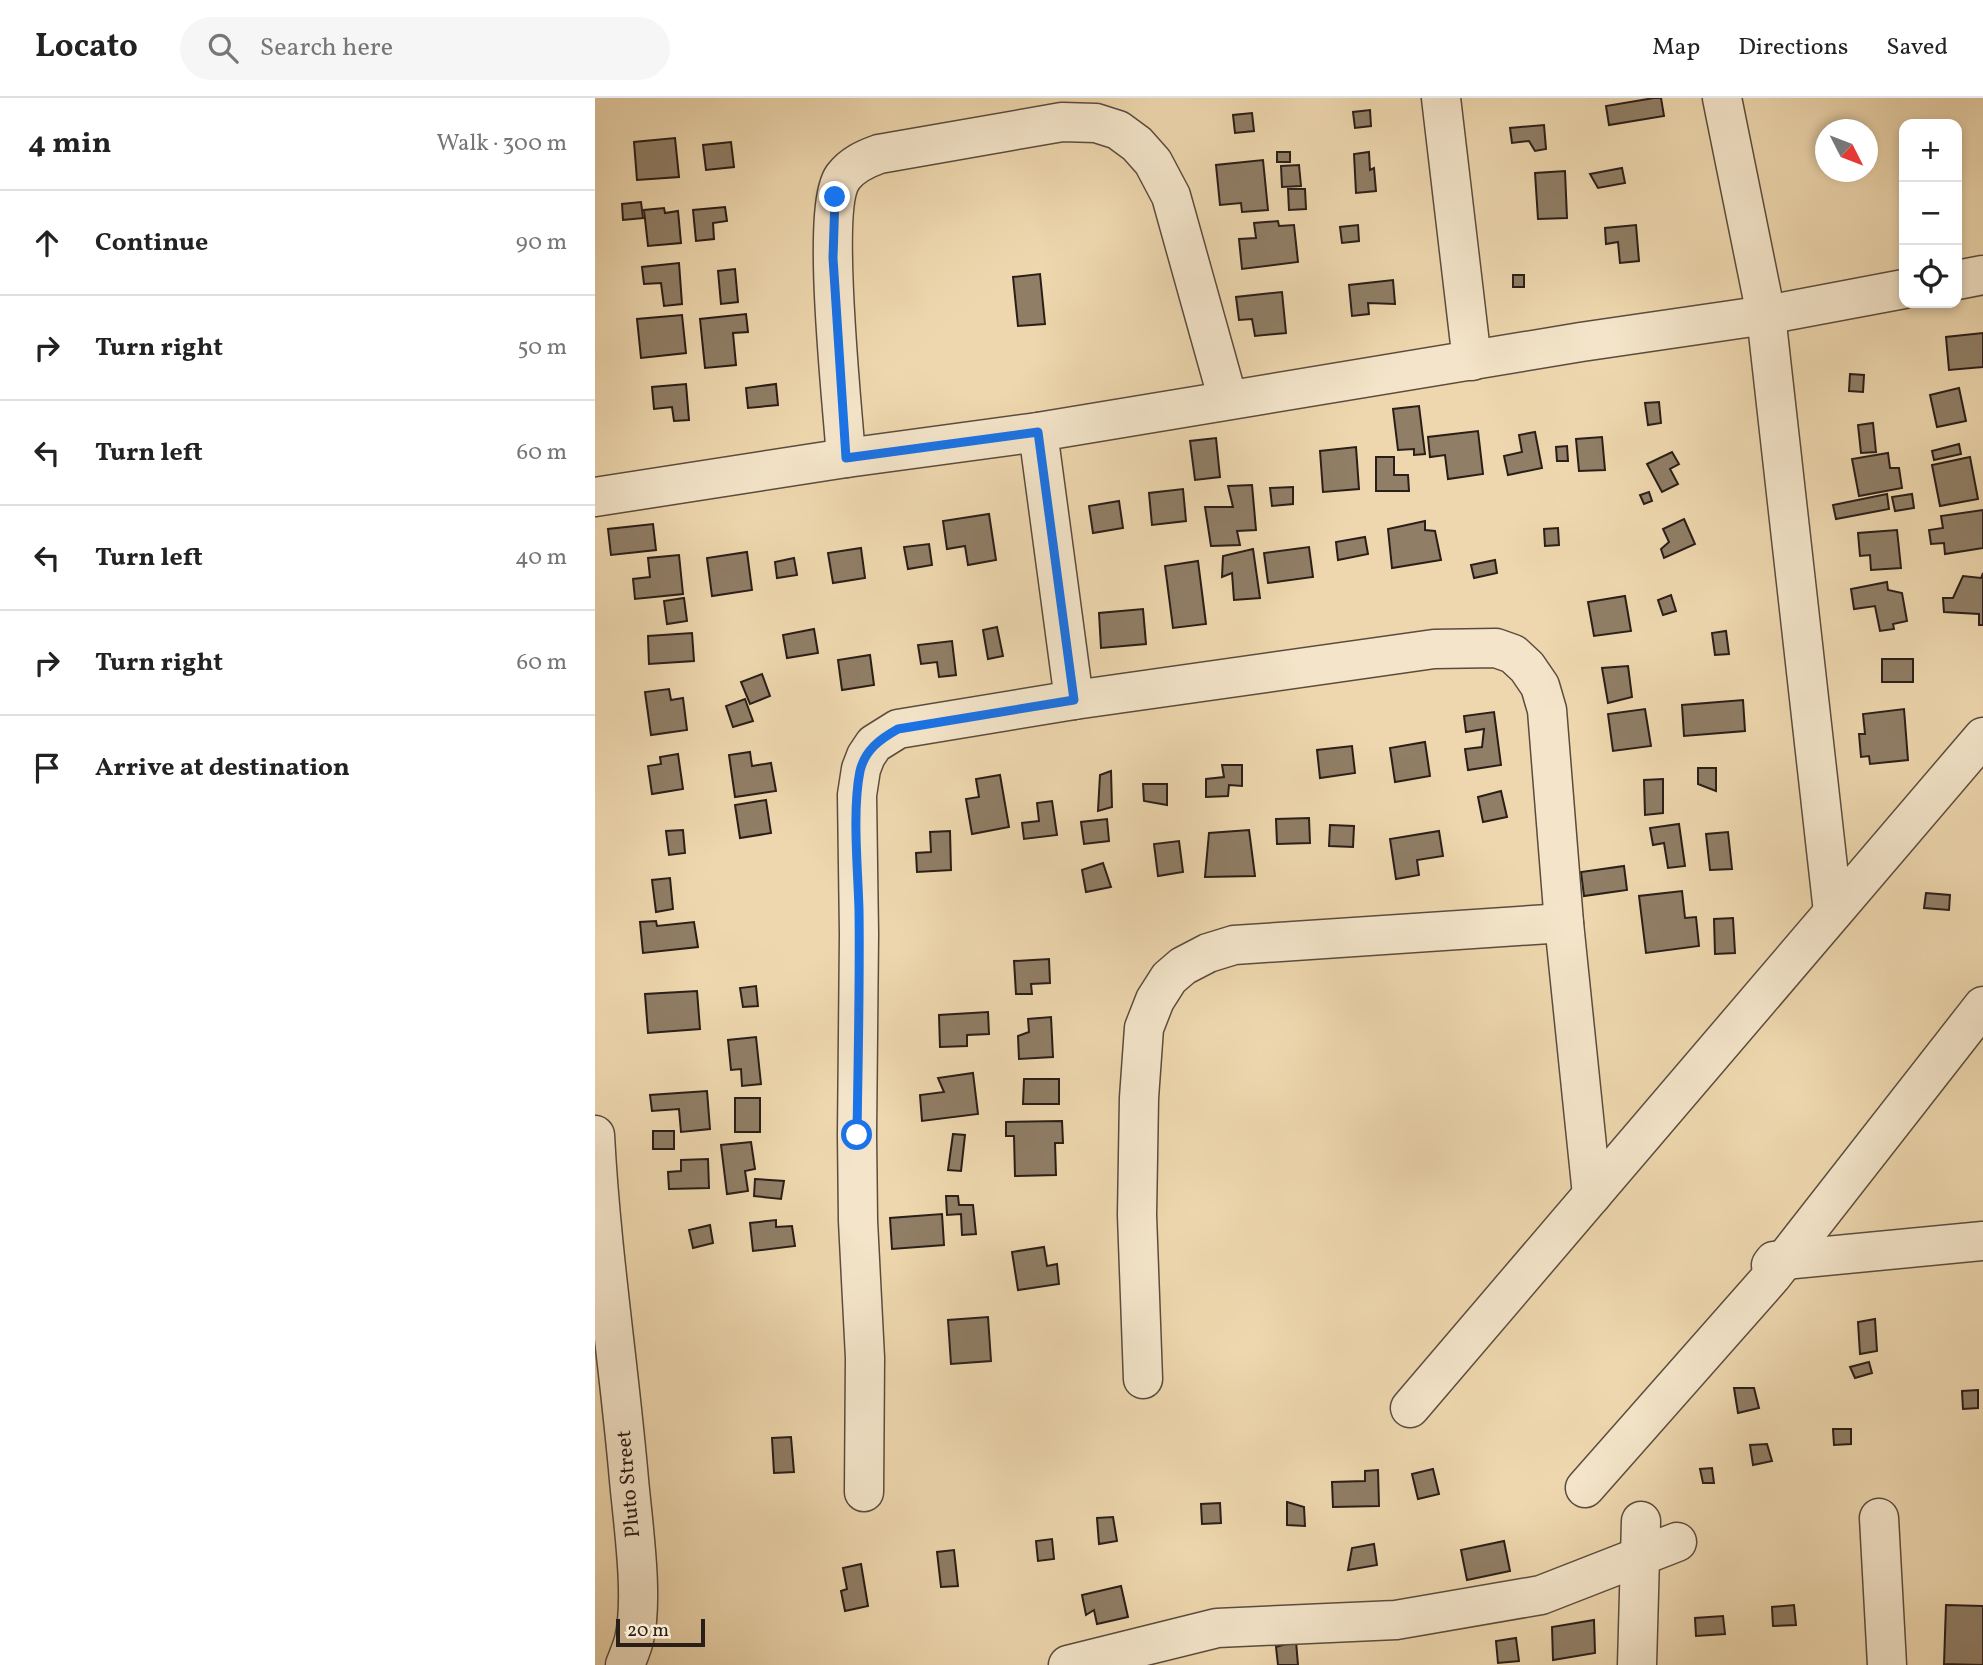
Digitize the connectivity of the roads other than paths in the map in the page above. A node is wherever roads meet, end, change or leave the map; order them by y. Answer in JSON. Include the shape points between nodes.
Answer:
{"nodes":[{"id":1,"x":1441,"y":98,"type":"edge"},
{"id":2,"x":1722,"y":98,"type":"edge"},
{"id":3,"x":1983,"y":275,"type":"edge"},
{"id":4,"x":1962,"y":279,"type":"edge"},
{"id":5,"x":1899,"y":290,"type":"edge"},
{"id":6,"x":1766,"y":315,"type":"junction"},
{"id":7,"x":1472,"y":361,"type":"junction"},
{"id":8,"x":1228,"y":400,"type":"junction"},
{"id":9,"x":1038,"y":432,"type":"junction"},
{"id":10,"x":846,"y":458,"type":"junction"},
{"id":11,"x":595,"y":497,"type":"edge"},
{"id":12,"x":1074,"y":700,"type":"junction"},
{"id":13,"x":1983,"y":737,"type":"edge"},
{"id":14,"x":1833,"y":912,"type":"junction"},
{"id":15,"x":1564,"y":923,"type":"junction"},
{"id":16,"x":1983,"y":1006,"type":"edge"},
{"id":17,"x":595,"y":1135,"type":"edge"},
{"id":18,"x":1592,"y":1195,"type":"junction"},
{"id":19,"x":1983,"y":1242,"type":"edge"},
{"id":20,"x":599,"y":1247,"type":"edge"},
{"id":21,"x":1772,"y":1276,"type":"junction"},
{"id":22,"x":1143,"y":1379,"type":"dead end"},
{"id":23,"x":1410,"y":1408,"type":"dead end"},
{"id":24,"x":864,"y":1492,"type":"dead end"},
{"id":25,"x":1879,"y":1518,"type":"dead end"},
{"id":26,"x":1641,"y":1521,"type":"dead end"},
{"id":27,"x":1677,"y":1542,"type":"dead end"},
{"id":28,"x":625,"y":1665,"type":"edge"},
{"id":29,"x":1068,"y":1665,"type":"edge"},
{"id":30,"x":1636,"y":1665,"type":"edge"},
{"id":31,"x":1887,"y":1665,"type":"edge"}],
"edges":[{"from":1,"to":7,"type":"street"},
{"from":2,"to":6,"type":"street"},
{"from":3,"to":4,"type":"street"},
{"from":5,"to":6,"type":"street"},
{"from":6,"to":7,"type":"street"},
{"from":6,"to":14,"type":"street"},
{"from":7,"to":8,"type":"street"},
{"from":8,"to":9,"type":"street"},
{"from":8,"to":10,"type":"street","via":[[1171,196],[1153,162],[1118,130],[1096,123],[1062,122],[879,154],[860,161],[843,177],[835,197],[833,258]]},
{"from":9,"to":10,"type":"street"},
{"from":9,"to":12,"type":"street"},
{"from":10,"to":11,"type":"street"},
{"from":12,"to":15,"type":"street","via":[[1434,649],[1496,648],[1513,654],[1540,686],[1547,710]]},
{"from":12,"to":24,"type":"street","via":[[898,729],[874,744],[861,769],[857,795],[857,1135],[865,1358]]},
{"from":13,"to":14,"type":"street"},
{"from":14,"to":18,"type":"street"},
{"from":15,"to":18,"type":"street"},
{"from":15,"to":22,"type":"street","via":[[1234,945],[1208,953],[1169,978],[1154,1000],[1144,1028],[1139,1098],[1137,1215]]},
{"from":16,"to":21,"type":"street"},
{"from":17,"to":20,"type":"street","name":"Pluto Street"},
{"from":18,"to":23,"type":"street"},
{"from":19,"to":21,"type":"street"},
{"from":19,"to":21,"type":"street","via":[[1774,1261],[1596,1494]]},
{"from":20,"to":28,"type":"street","name":"Pluto Street","via":[[621,1391],[635,1554],[635,1639]]},
{"from":25,"to":31,"type":"street"},
{"from":26,"to":30,"type":"street"},
{"from":27,"to":29,"type":"street","via":[[1541,1595],[1396,1620],[1217,1628]]}]}
